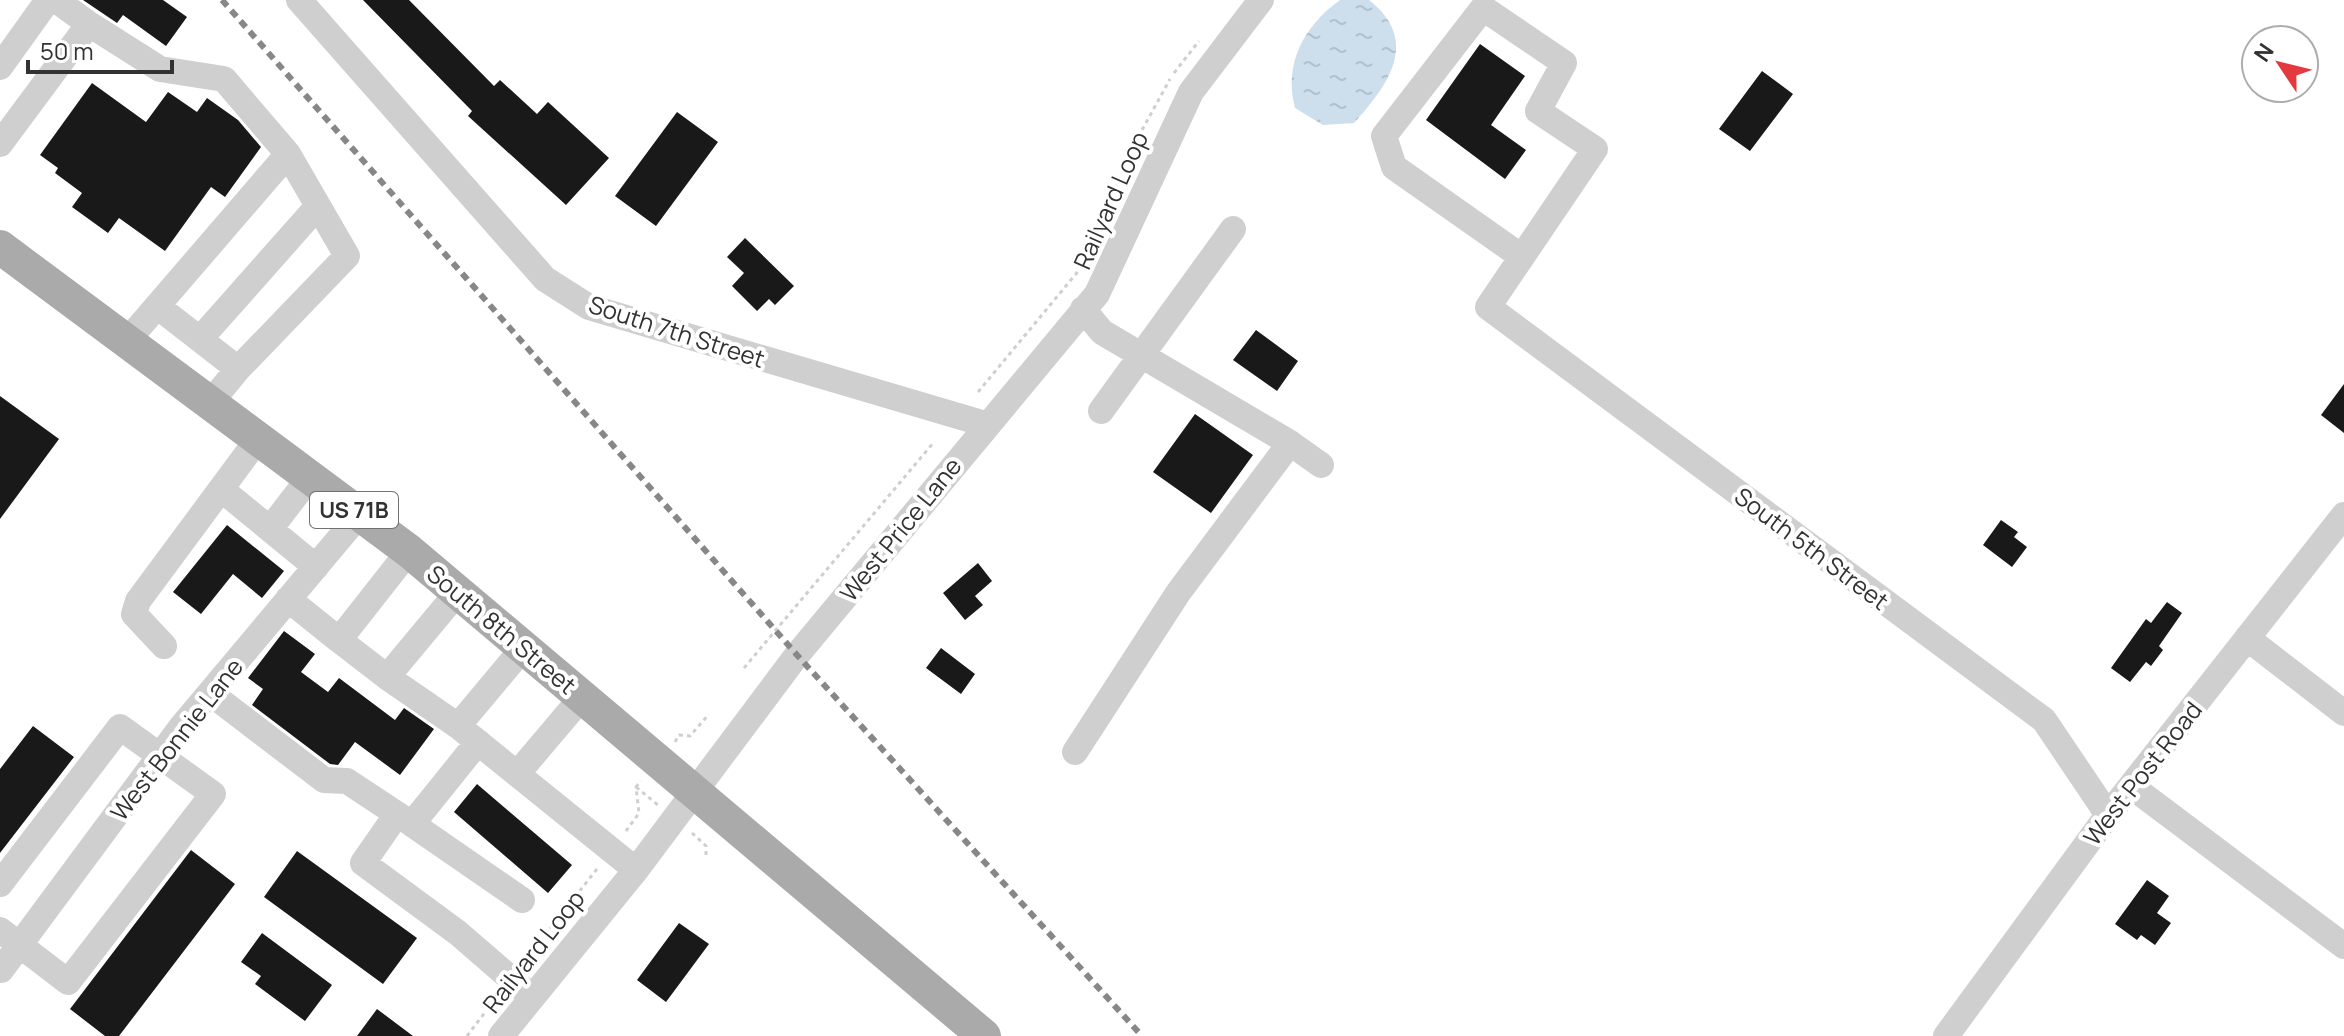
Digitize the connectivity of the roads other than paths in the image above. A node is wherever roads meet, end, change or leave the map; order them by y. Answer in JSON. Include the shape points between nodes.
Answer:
{"nodes":[{"id":1,"x":48,"y":0,"type":"edge"},
{"id":2,"x":56,"y":0,"type":"edge"},
{"id":3,"x":299,"y":0,"type":"edge"},
{"id":4,"x":1261,"y":0,"type":"edge"},
{"id":5,"x":89,"y":24,"type":"junction"},
{"id":6,"x":0,"y":67,"type":"edge"},
{"id":7,"x":0,"y":144,"type":"edge"},
{"id":8,"x":288,"y":154,"type":"junction"},
{"id":9,"x":317,"y":207,"type":"junction"},
{"id":10,"x":1233,"y":229,"type":"dead end"},
{"id":11,"x":0,"y":247,"type":"edge"},
{"id":12,"x":1522,"y":257,"type":"junction"},
{"id":13,"x":157,"y":306,"type":"junction"},
{"id":14,"x":1083,"y":309,"type":"junction"},
{"id":15,"x":200,"y":339,"type":"junction"},
{"id":16,"x":127,"y":341,"type":"junction"},
{"id":17,"x":1142,"y":354,"type":"junction"},
{"id":18,"x":238,"y":369,"type":"junction"},
{"id":19,"x":210,"y":403,"type":"junction"},
{"id":20,"x":1101,"y":411,"type":"dead end"},
{"id":21,"x":985,"y":424,"type":"junction"},
{"id":22,"x":258,"y":439,"type":"junction"},
{"id":23,"x":1290,"y":443,"type":"junction"},
{"id":24,"x":1321,"y":465,"type":"dead end"},
{"id":25,"x":310,"y":477,"type":"junction"},
{"id":26,"x":221,"y":489,"type":"junction"},
{"id":27,"x":360,"y":514,"type":"junction"},
{"id":28,"x":2344,"y":515,"type":"edge"},
{"id":29,"x":270,"y":529,"type":"junction"},
{"id":30,"x":409,"y":551,"type":"junction"},
{"id":31,"x":316,"y":567,"type":"junction"},
{"id":32,"x":457,"y":593,"type":"junction"},
{"id":33,"x":288,"y":599,"type":"junction"},
{"id":34,"x":2247,"y":638,"type":"junction"},
{"id":35,"x":339,"y":640,"type":"junction"},
{"id":36,"x":164,"y":646,"type":"dead end"},
{"id":37,"x":524,"y":647,"type":"junction"},
{"id":38,"x":387,"y":677,"type":"junction"},
{"id":39,"x":210,"y":693,"type":"junction"},
{"id":40,"x":583,"y":696,"type":"junction"},
{"id":41,"x":2344,"y":713,"type":"edge"},
{"id":42,"x":468,"y":734,"type":"junction"},
{"id":43,"x":1075,"y":752,"type":"dead end"},
{"id":44,"x":160,"y":757,"type":"junction"},
{"id":45,"x":517,"y":774,"type":"junction"},
{"id":46,"x":2131,"y":786,"type":"junction"},
{"id":47,"x":694,"y":790,"type":"junction"},
{"id":48,"x":2108,"y":815,"type":"junction"},
{"id":49,"x":405,"y":819,"type":"junction"},
{"id":50,"x":636,"y":870,"type":"junction"},
{"id":51,"x":0,"y":884,"type":"edge"},
{"id":52,"x":522,"y":900,"type":"dead end"},
{"id":53,"x":10,"y":938,"type":"edge"},
{"id":54,"x":2344,"y":946,"type":"edge"},
{"id":55,"x":1,"y":970,"type":"edge"},
{"id":56,"x":532,"y":997,"type":"junction"},
{"id":57,"x":501,"y":1036,"type":"edge"},
{"id":58,"x":984,"y":1036,"type":"edge"},
{"id":59,"x":1946,"y":1036,"type":"edge"}],
"edges":[{"from":1,"to":6,"type":"street"},
{"from":2,"to":5,"type":"street"},
{"from":3,"to":21,"type":"street","name":"South 7th Street","via":[[545,279],[589,307]]},
{"from":4,"to":14,"type":"street","name":"West Price Lane","via":[[1191,92],[1097,294]]},
{"from":5,"to":7,"type":"street"},
{"from":5,"to":8,"type":"street","via":[[160,69],[224,79]]},
{"from":8,"to":9,"type":"street"},
{"from":8,"to":13,"type":"street"},
{"from":9,"to":15,"type":"street"},
{"from":9,"to":18,"type":"street","via":[[347,256]]},
{"from":10,"to":17,"type":"street"},
{"from":11,"to":16,"type":"main road","name":"South 8th Street","number":"US 71B"},
{"from":12,"to":12,"type":"street","via":[[1595,149],[1538,111],[1564,63],[1483,8],[1384,136],[1394,167]]},
{"from":12,"to":48,"type":"street","name":"South 5th Street","via":[[1488,307],[2044,720]]},
{"from":13,"to":15,"type":"street"},
{"from":13,"to":16,"type":"street"},
{"from":14,"to":17,"type":"street","via":[[1102,332]]},
{"from":14,"to":21,"type":"street","name":"West Price Lane"},
{"from":15,"to":18,"type":"street"},
{"from":16,"to":19,"type":"main road","name":"South 8th Street","number":"US 71B"},
{"from":17,"to":20,"type":"street"},
{"from":17,"to":23,"type":"street"},
{"from":18,"to":19,"type":"street"},
{"from":19,"to":22,"type":"main road","name":"South 8th Street","number":"US 71B"},
{"from":21,"to":47,"type":"street","name":"West Price Lane"},
{"from":22,"to":25,"type":"main road","name":"South 8th Street","number":"US 71B"},
{"from":22,"to":26,"type":"street"},
{"from":23,"to":24,"type":"street"},
{"from":23,"to":43,"type":"street","via":[[1178,593]]},
{"from":25,"to":27,"type":"main road","name":"South 8th Street","number":"US 71B"},
{"from":25,"to":29,"type":"street"},
{"from":26,"to":29,"type":"street"},
{"from":26,"to":36,"type":"street","via":[[138,601],[134,614]]},
{"from":27,"to":30,"type":"main road","name":"South 8th Street","number":"US 71B"},
{"from":27,"to":31,"type":"street","name":"West Bonnie Lane"},
{"from":28,"to":34,"type":"street","name":"West Post Road"},
{"from":29,"to":31,"type":"street"},
{"from":30,"to":32,"type":"main road","name":"South 8th Street","number":"US 71B"},
{"from":30,"to":35,"type":"street"},
{"from":31,"to":33,"type":"street","name":"West Bonnie Lane"},
{"from":32,"to":37,"type":"main road","name":"South 8th Street","number":"US 71B"},
{"from":32,"to":38,"type":"street"},
{"from":33,"to":35,"type":"street"},
{"from":33,"to":39,"type":"street","name":"West Bonnie Lane"},
{"from":34,"to":41,"type":"street"},
{"from":34,"to":46,"type":"street","name":"West Post Road"},
{"from":35,"to":38,"type":"street"},
{"from":37,"to":40,"type":"main road","name":"South 8th Street","number":"US 71B"},
{"from":37,"to":42,"type":"street"},
{"from":38,"to":42,"type":"street"},
{"from":39,"to":44,"type":"street","name":"West Bonnie Lane"},
{"from":39,"to":49,"type":"street","via":[[324,780],[347,781]]},
{"from":40,"to":45,"type":"street"},
{"from":40,"to":47,"type":"main road","name":"South 8th Street","number":"US 71B"},
{"from":42,"to":45,"type":"street"},
{"from":42,"to":49,"type":"street"},
{"from":44,"to":51,"type":"street","via":[[120,727]]},
{"from":44,"to":53,"type":"street","name":"West Bonnie Lane"},
{"from":44,"to":53,"type":"street","via":[[213,794],[68,982]]},
{"from":45,"to":50,"type":"street"},
{"from":46,"to":48,"type":"street","name":"West Post Road"},
{"from":46,"to":54,"type":"street"},
{"from":47,"to":50,"type":"street","name":"West Price Lane"},
{"from":47,"to":58,"type":"main road","name":"South 8th Street","number":"US 71B"},
{"from":48,"to":59,"type":"street","name":"West Post Road"},
{"from":49,"to":52,"type":"street"},
{"from":49,"to":56,"type":"street","via":[[363,863],[458,933]]},
{"from":50,"to":56,"type":"street","name":"West Price Lane"},
{"from":53,"to":55,"type":"street","name":"West Bonnie Lane"},
{"from":56,"to":57,"type":"street","name":"West Price Lane"}]}
